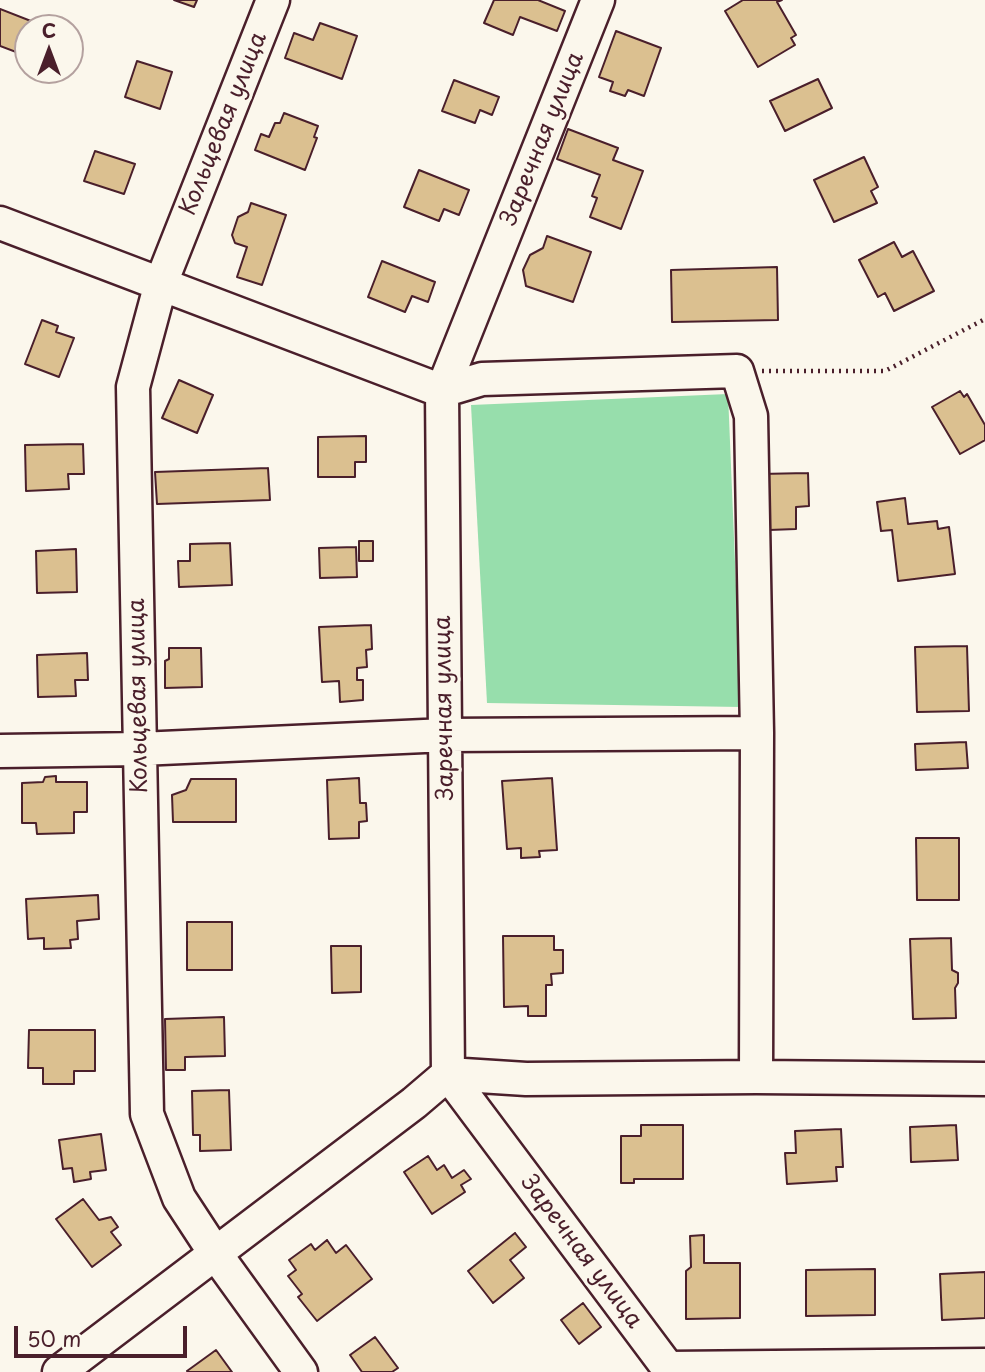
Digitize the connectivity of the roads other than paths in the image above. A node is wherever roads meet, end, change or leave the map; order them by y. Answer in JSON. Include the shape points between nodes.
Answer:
{"nodes":[{"id":1,"x":273,"y":0,"type":"edge"},
{"id":2,"x":598,"y":0,"type":"edge"},
{"id":3,"x":0,"y":223,"type":"edge"},
{"id":4,"x":161,"y":283,"type":"junction"},
{"id":5,"x":442,"y":391,"type":"junction"},
{"id":6,"x":757,"y":733,"type":"junction"},
{"id":7,"x":446,"y":735,"type":"junction"},
{"id":8,"x":140,"y":749,"type":"junction"},
{"id":9,"x":0,"y":751,"type":"edge"},
{"id":10,"x":448,"y":1074,"type":"junction"},
{"id":11,"x":756,"y":1077,"type":"junction"},
{"id":12,"x":985,"y":1079,"type":"edge"},
{"id":13,"x":215,"y":1254,"type":"junction"},
{"id":14,"x":985,"y":1365,"type":"edge"},
{"id":15,"x":670,"y":1370,"type":"edge"},
{"id":16,"x":59,"y":1372,"type":"edge"},
{"id":17,"x":301,"y":1372,"type":"edge"}],
"edges":[{"from":1,"to":4,"type":"street","name":"Кольцевая улица"},
{"from":2,"to":5,"type":"street","name":"Заречная улица"},
{"from":3,"to":4,"type":"street"},
{"from":4,"to":5,"type":"street"},
{"from":4,"to":8,"type":"street","name":"Кольцевая улица","via":[[133,387]]},
{"from":5,"to":6,"type":"street","via":[[482,379],[737,371],[751,416]]},
{"from":5,"to":7,"type":"street","name":"Заречная улица"},
{"from":6,"to":7,"type":"street"},
{"from":6,"to":11,"type":"street"},
{"from":7,"to":8,"type":"street"},
{"from":7,"to":10,"type":"street","name":"Заречная улица"},
{"from":8,"to":9,"type":"street"},
{"from":8,"to":13,"type":"street","name":"Кольцевая улица","via":[[147,1114],[178,1198]]},
{"from":10,"to":11,"type":"street","via":[[526,1079]]},
{"from":10,"to":13,"type":"street"},
{"from":10,"to":15,"type":"street","name":"Заречная улица"},
{"from":11,"to":12,"type":"street"},
{"from":13,"to":16,"type":"street"},
{"from":13,"to":17,"type":"street","name":"Кольцевая улица"},
{"from":14,"to":15,"type":"street"}]}
